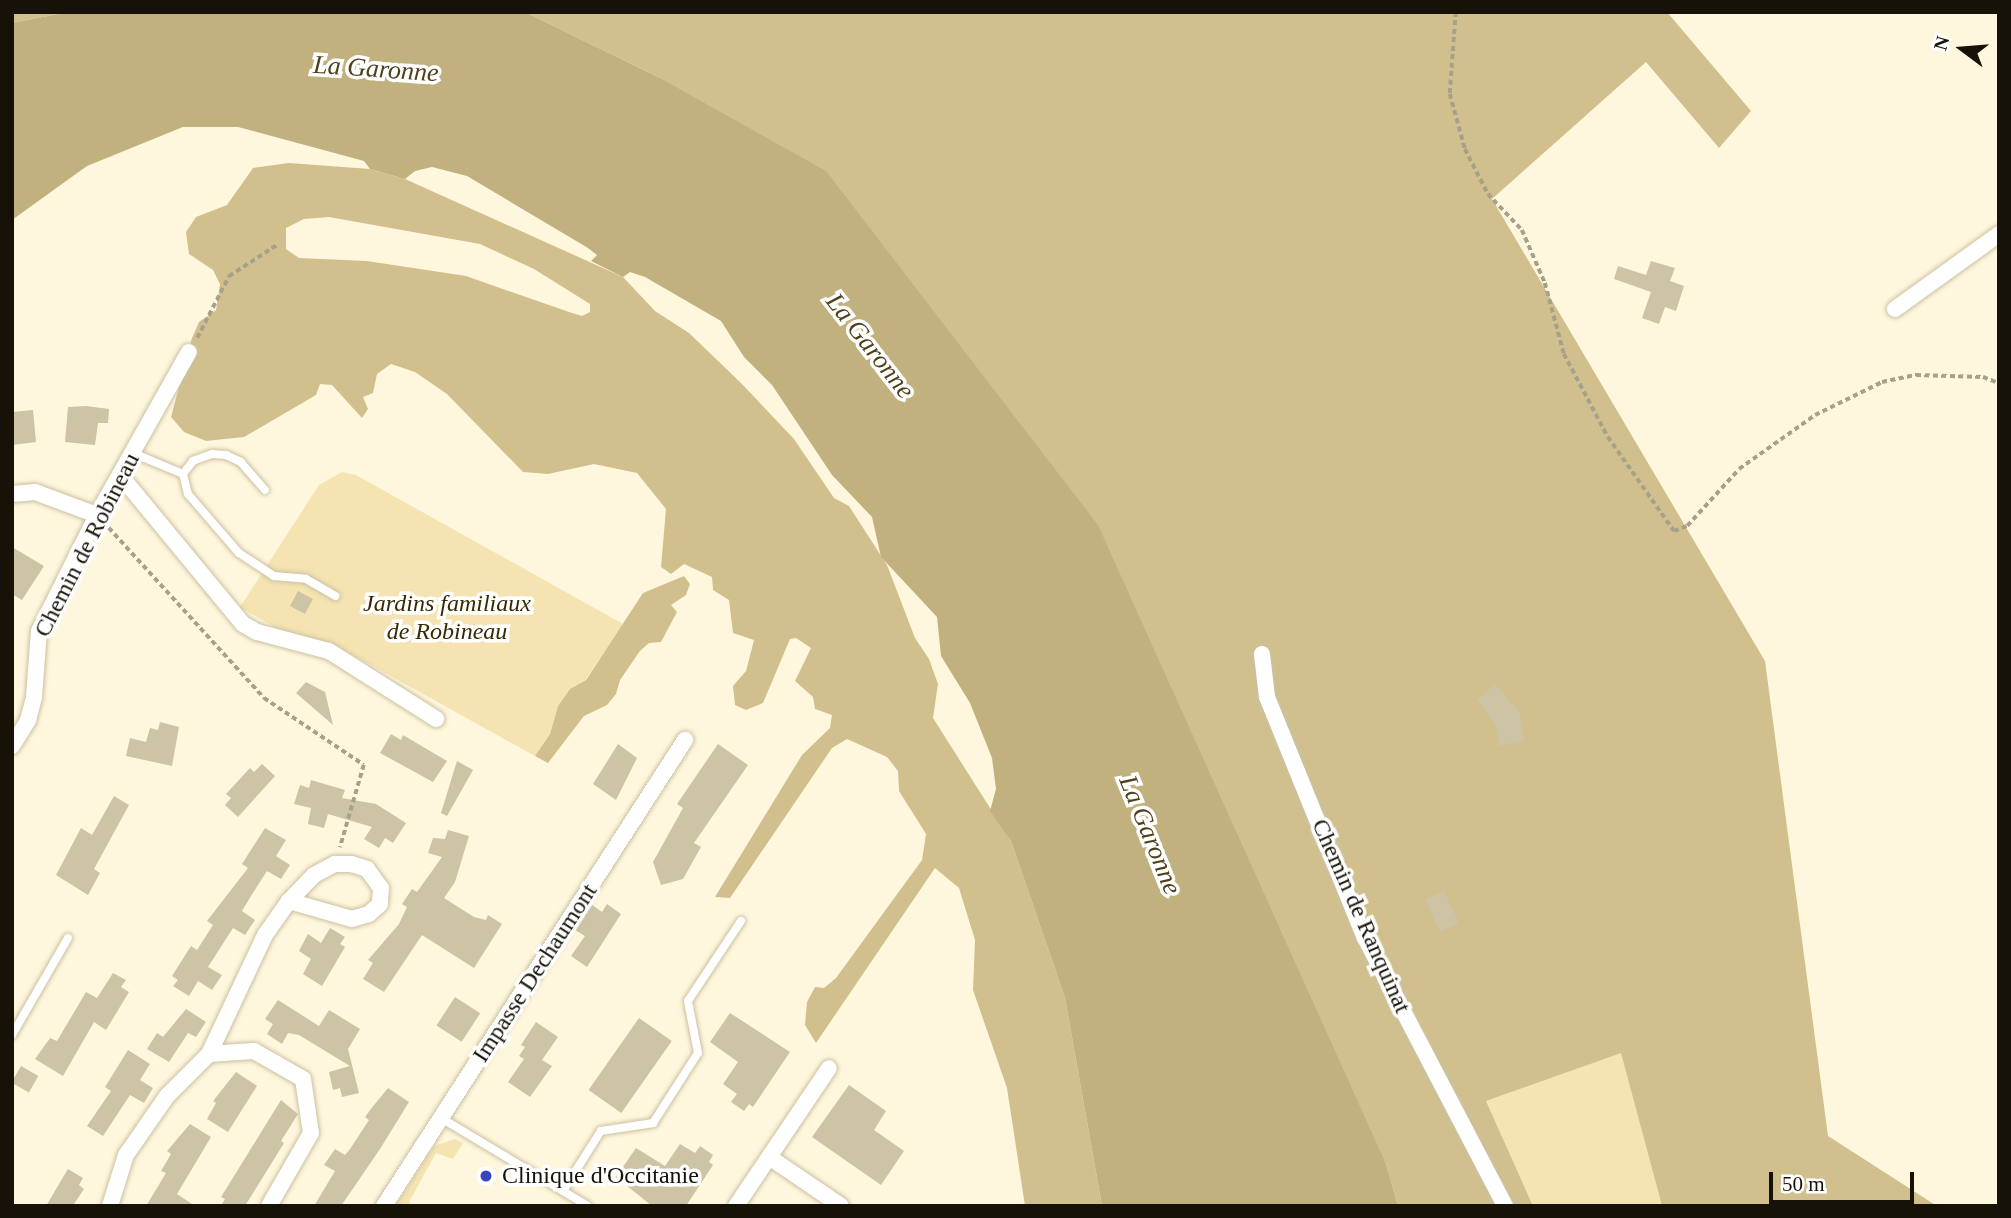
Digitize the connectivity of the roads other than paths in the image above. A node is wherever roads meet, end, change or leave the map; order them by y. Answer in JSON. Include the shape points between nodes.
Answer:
{"nodes":[{"id":1,"x":1999,"y":234,"type":"edge"},
{"id":2,"x":1895,"y":309,"type":"dead end"},
{"id":3,"x":190,"y":352,"type":"road end"},
{"id":4,"x":133,"y":453,"type":"junction"},
{"id":5,"x":183,"y":474,"type":"junction"},
{"id":6,"x":120,"y":475,"type":"junction"},
{"id":7,"x":265,"y":491,"type":"dead end"},
{"id":8,"x":12,"y":494,"type":"edge"},
{"id":9,"x":97,"y":515,"type":"junction"},
{"id":10,"x":337,"y":596,"type":"dead end"},
{"id":11,"x":1262,"y":654,"type":"dead end"},
{"id":12,"x":436,"y":719,"type":"dead end"},
{"id":13,"x":685,"y":740,"type":"dead end"},
{"id":14,"x":12,"y":746,"type":"edge"},
{"id":15,"x":289,"y":901,"type":"junction"},
{"id":16,"x":741,"y":921,"type":"dead end"},
{"id":17,"x":68,"y":938,"type":"dead end"},
{"id":18,"x":12,"y":1035,"type":"edge"},
{"id":19,"x":209,"y":1054,"type":"junction"},
{"id":20,"x":829,"y":1068,"type":"dead end"},
{"id":21,"x":441,"y":1118,"type":"junction"},
{"id":22,"x":769,"y":1157,"type":"junction"},
{"id":23,"x":563,"y":1191,"type":"junction"},
{"id":24,"x":110,"y":1206,"type":"edge"},
{"id":25,"x":269,"y":1206,"type":"edge"},
{"id":26,"x":384,"y":1206,"type":"edge"},
{"id":27,"x":588,"y":1206,"type":"edge"},
{"id":28,"x":736,"y":1206,"type":"edge"},
{"id":29,"x":841,"y":1206,"type":"edge"},
{"id":30,"x":1505,"y":1206,"type":"edge"}],
"edges":[{"from":1,"to":2,"type":"street"},
{"from":3,"to":4,"type":"street","name":"Chemin de Robineau"},
{"from":4,"to":5,"type":"lane"},
{"from":4,"to":6,"type":"street","name":"Chemin de Robineau"},
{"from":5,"to":7,"type":"lane","via":[[193,461],[212,454],[226,456],[241,462]]},
{"from":5,"to":10,"type":"lane","via":[[188,494],[239,553],[274,576],[306,579]]},
{"from":6,"to":9,"type":"street","name":"Chemin de Robineau"},
{"from":6,"to":12,"type":"street","via":[[243,624],[329,651]]},
{"from":8,"to":9,"type":"street","via":[[36,492]]},
{"from":9,"to":14,"type":"street","name":"Chemin de Robineau","via":[[39,631],[34,698],[28,720]]},
{"from":11,"to":30,"type":"street","name":"Chemin de Ranquinat","via":[[1268,697],[1364,938]]},
{"from":13,"to":21,"type":"street","name":"Impasse Dechaumont"},
{"from":15,"to":15,"type":"street","via":[[314,876],[335,864],[367,869],[376,876],[380,904],[369,914],[352,919]]},
{"from":15,"to":19,"type":"street","via":[[265,935]]},
{"from":16,"to":23,"type":"lane","via":[[688,1001],[698,1053],[653,1123],[601,1131]]},
{"from":17,"to":18,"type":"lane"},
{"from":19,"to":24,"type":"street","via":[[167,1096],[127,1155]]},
{"from":19,"to":25,"type":"street","via":[[254,1051],[303,1079],[311,1133]]},
{"from":20,"to":22,"type":"street"},
{"from":21,"to":23,"type":"lane"},
{"from":21,"to":26,"type":"street","name":"Impasse Dechaumont"},
{"from":22,"to":28,"type":"street"},
{"from":22,"to":29,"type":"street"},
{"from":23,"to":27,"type":"lane"}]}
